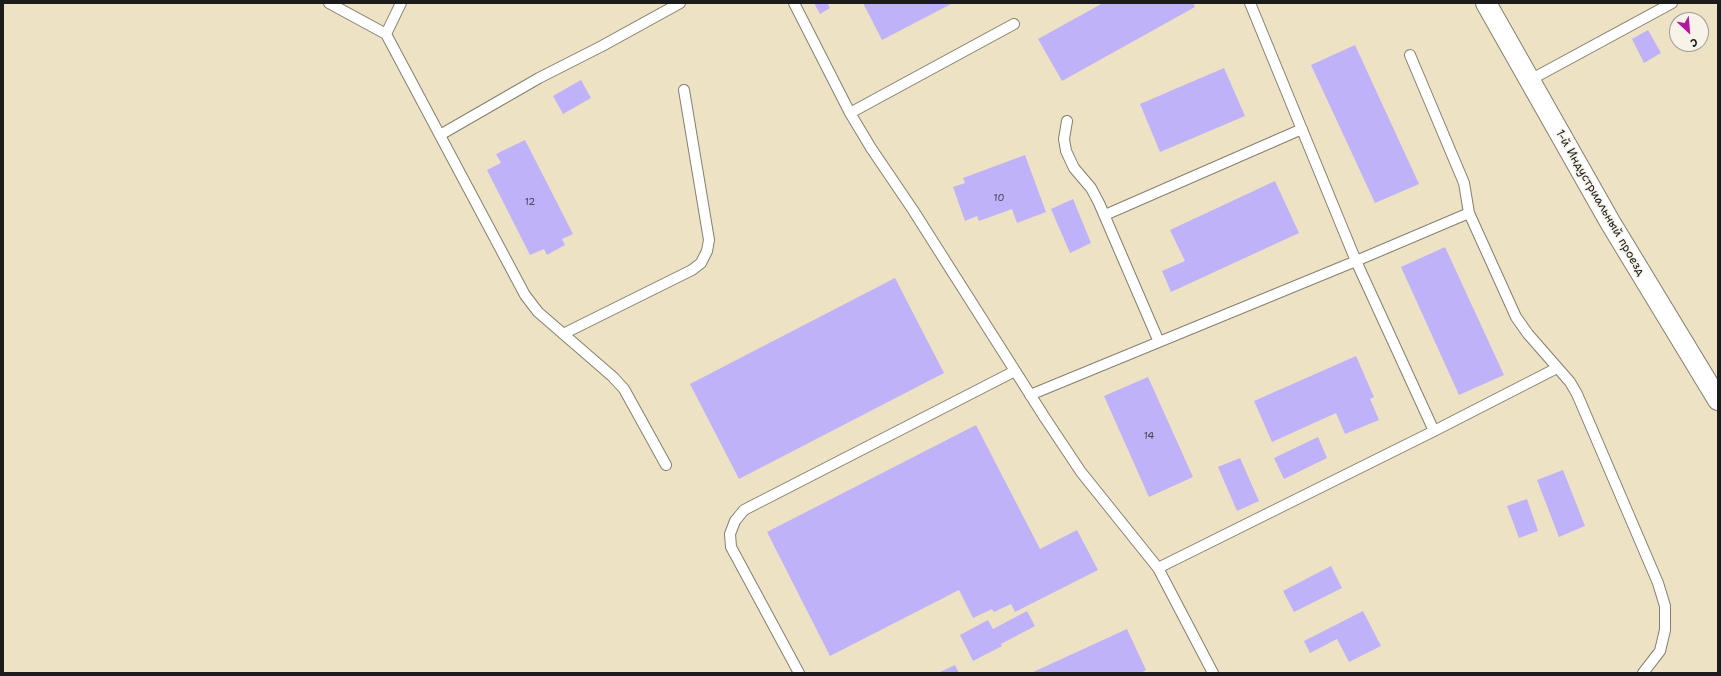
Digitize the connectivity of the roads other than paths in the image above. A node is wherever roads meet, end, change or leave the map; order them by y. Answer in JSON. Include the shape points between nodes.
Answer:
{"nodes":[{"id":1,"x":329,"y":3,"type":"edge"},
{"id":2,"x":401,"y":3,"type":"edge"},
{"id":3,"x":680,"y":3,"type":"edge"},
{"id":4,"x":794,"y":3,"type":"edge"},
{"id":5,"x":1250,"y":3,"type":"edge"},
{"id":6,"x":1486,"y":3,"type":"edge"},
{"id":7,"x":1672,"y":3,"type":"edge"},
{"id":8,"x":1014,"y":24,"type":"dead end"},
{"id":9,"x":386,"y":34,"type":"junction"},
{"id":10,"x":1410,"y":55,"type":"dead end"},
{"id":11,"x":1530,"y":80,"type":"junction"},
{"id":12,"x":684,"y":90,"type":"dead end"},
{"id":13,"x":850,"y":113,"type":"junction"},
{"id":14,"x":1067,"y":121,"type":"dead end"},
{"id":15,"x":1302,"y":129,"type":"junction"},
{"id":16,"x":440,"y":136,"type":"junction"},
{"id":17,"x":1469,"y":213,"type":"junction"},
{"id":18,"x":1105,"y":215,"type":"junction"},
{"id":19,"x":1356,"y":261,"type":"junction"},
{"id":20,"x":563,"y":334,"type":"junction"},
{"id":21,"x":1159,"y":342,"type":"junction"},
{"id":22,"x":1557,"y":368,"type":"junction"},
{"id":23,"x":1015,"y":371,"type":"junction"},
{"id":24,"x":1030,"y":394,"type":"junction"},
{"id":25,"x":1718,"y":400,"type":"edge"},
{"id":26,"x":1434,"y":431,"type":"junction"},
{"id":27,"x":666,"y":465,"type":"dead end"},
{"id":28,"x":1158,"y":568,"type":"junction"},
{"id":29,"x":799,"y":673,"type":"edge"},
{"id":30,"x":1214,"y":673,"type":"edge"},
{"id":31,"x":1643,"y":673,"type":"edge"}],
"edges":[{"from":1,"to":9,"type":"lane"},
{"from":2,"to":9,"type":"lane"},
{"from":3,"to":16,"type":"lane","via":[[539,78]]},
{"from":4,"to":13,"type":"lane"},
{"from":5,"to":15,"type":"lane"},
{"from":6,"to":11,"type":"street","name":"1-й Индустриальный проезд"},
{"from":7,"to":11,"type":"lane"},
{"from":8,"to":13,"type":"lane"},
{"from":9,"to":16,"type":"lane"},
{"from":10,"to":17,"type":"lane","via":[[1464,183]]},
{"from":11,"to":25,"type":"street","name":"1-й Индустриальный проезд","via":[[1610,222]]},
{"from":12,"to":20,"type":"lane","via":[[709,240],[707,251],[701,262],[692,270]]},
{"from":13,"to":23,"type":"lane","via":[[870,148],[913,210]]},
{"from":14,"to":18,"type":"lane","via":[[1064,139],[1066,151],[1074,168]]},
{"from":15,"to":18,"type":"lane"},
{"from":15,"to":19,"type":"lane"},
{"from":16,"to":20,"type":"lane","via":[[526,295],[538,312]]},
{"from":17,"to":19,"type":"lane"},
{"from":17,"to":22,"type":"lane","via":[[1516,318]]},
{"from":18,"to":21,"type":"lane"},
{"from":19,"to":21,"type":"lane"},
{"from":19,"to":26,"type":"lane"},
{"from":20,"to":27,"type":"lane","via":[[624,389]]},
{"from":21,"to":24,"type":"lane"},
{"from":22,"to":26,"type":"lane"},
{"from":22,"to":31,"type":"lane","via":[[1577,394],[1658,583],[1665,606],[1665,630],[1660,651]]},
{"from":23,"to":24,"type":"lane"},
{"from":23,"to":29,"type":"lane","via":[[744,510],[735,521],[730,534],[731,547]]},
{"from":24,"to":28,"type":"lane","via":[[1081,472]]},
{"from":26,"to":28,"type":"lane"},
{"from":28,"to":30,"type":"lane"}]}
